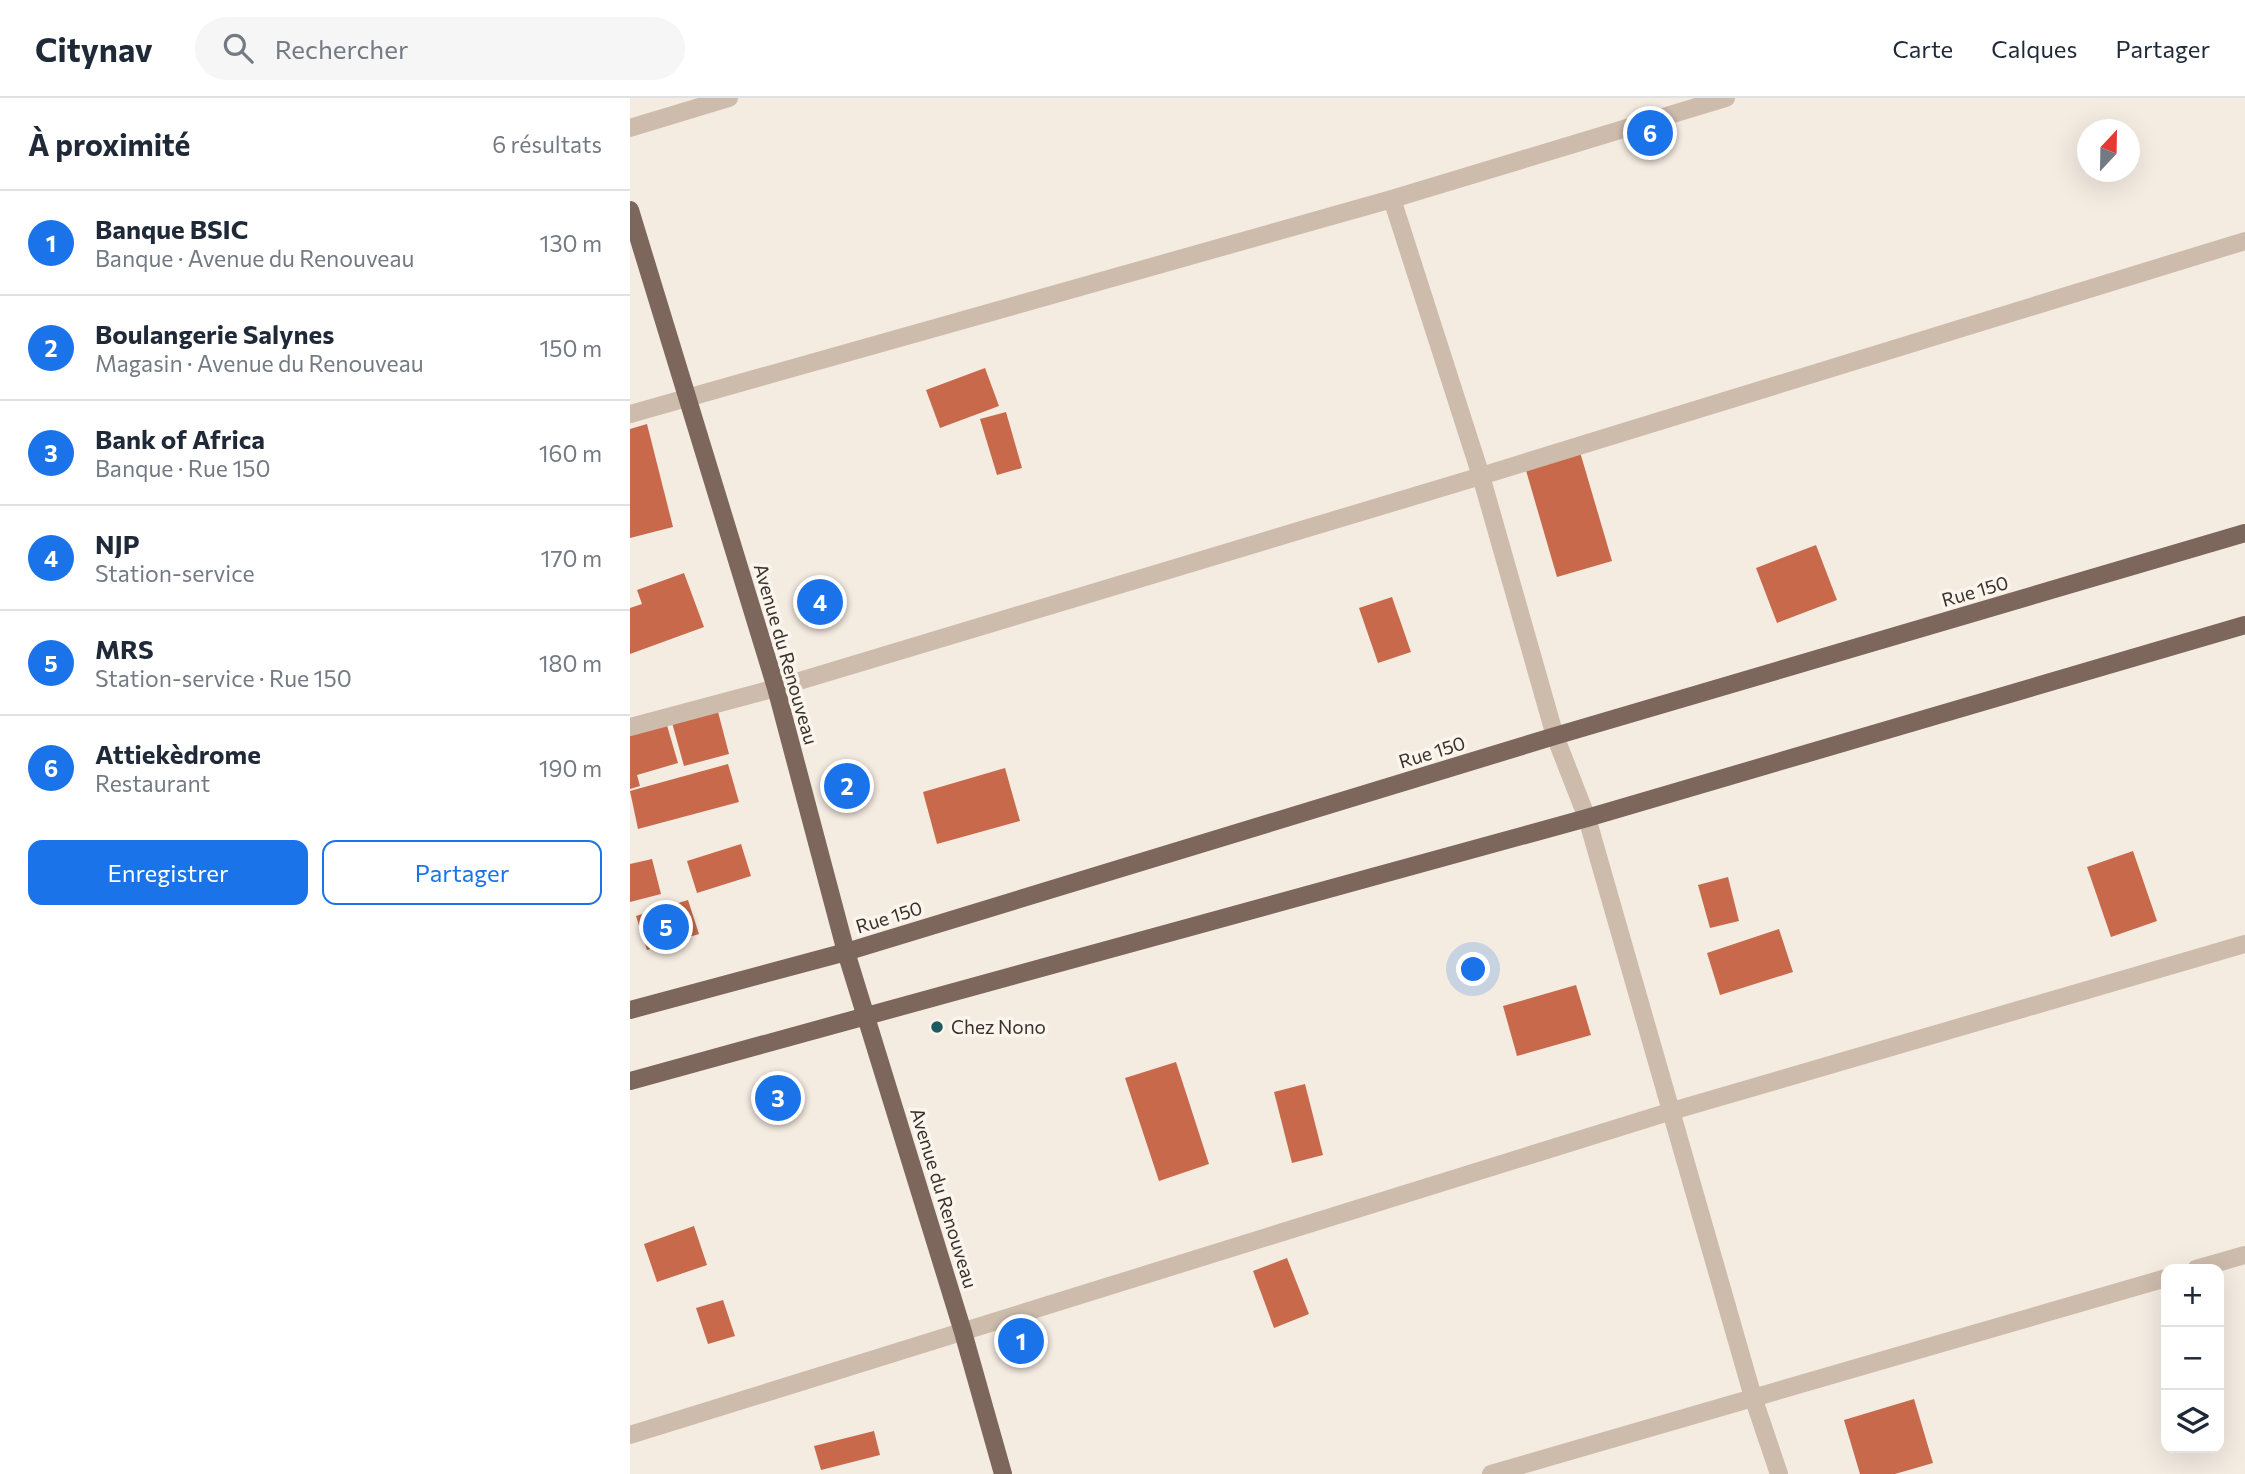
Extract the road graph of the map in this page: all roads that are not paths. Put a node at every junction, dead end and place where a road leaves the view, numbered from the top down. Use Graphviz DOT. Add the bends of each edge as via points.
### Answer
graph roads {
  1 [pos="729,98"];
  2 [pos="1726,98"];
  3 [pos="630,128"];
  4 [pos="1392,199"];
  5 [pos="630,210"];
  6 [pos="2245,241"];
  7 [pos="688,398"];
  8 [pos="630,414"];
  9 [pos="1481,476"];
  10 [pos="2245,533"];
  11 [pos="2245,625"];
  12 [pos="776,688"];
  13 [pos="630,727"];
  14 [pos="1555,736"];
  15 [pos="1587,818"];
  16 [pos="2245,944"];
  17 [pos="846,952"];
  18 [pos="630,1010"];
  19 [pos="864,1015"];
  20 [pos="630,1081"];
  21 [pos="1672,1111"];
  22 [pos="2245,1255"];
  23 [pos="2214,1264"];
  24 [pos="2161,1279"];
  25 [pos="963,1332"];
  26 [pos="1753,1396"];
  27 [pos="630,1435"];
  28 [pos="1003,1474"];
  29 [pos="1491,1474"];
  30 [pos="1779,1474"];
  1 -- 3 [label="street"];
  2 -- 4 [label="street"];
  4 -- 7 [label="street"];
  4 -- 9 [label="street"];
  5 -- 7 [label="main road, Avenue du Renouveau"];
  6 -- 9 [label="street"];
  7 -- 8 [label="street"];
  7 -- 12 [label="main road, Avenue du Renouveau"];
  9 -- 12 [label="street"];
  9 -- 14 [label="street"];
  10 -- 14 [label="main road, Rue 150"];
  11 -- 15 [label="main road"];
  12 -- 13 [label="street"];
  12 -- 17 [label="main road, Avenue du Renouveau"];
  14 -- 15 [label="street"];
  14 -- 17 [label="main road, Rue 150"];
  15 -- 19 [label="main road"];
  15 -- 21 [label="street"];
  16 -- 21 [label="street"];
  17 -- 18 [label="main road, Rue 150"];
  17 -- 19 [label="main road, Avenue du Renouveau"];
  19 -- 20 [label="main road"];
  19 -- 25 [label="main road, Avenue du Renouveau"];
  21 -- 25 [label="street"];
  21 -- 26 [label="street"];
  22 -- 23 [label="street"];
  24 -- 26 [label="street"];
  25 -- 27 [label="street"];
  25 -- 28 [label="main road, Avenue du Renouveau"];
  26 -- 29 [label="street"];
  26 -- 30 [label="street"];
}
